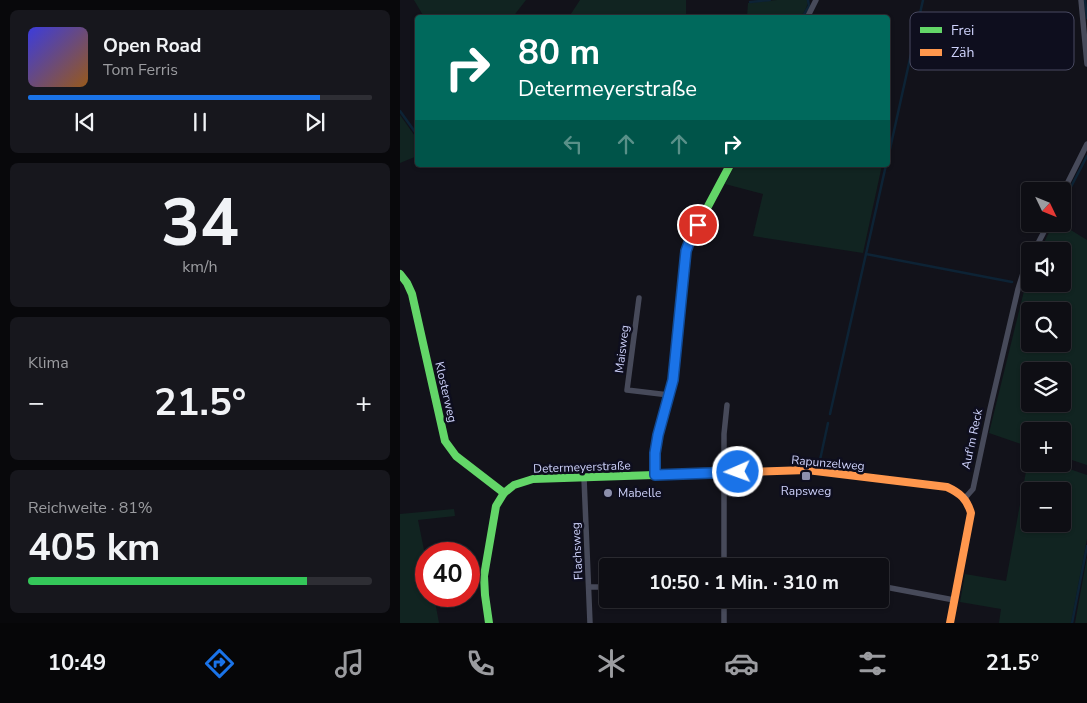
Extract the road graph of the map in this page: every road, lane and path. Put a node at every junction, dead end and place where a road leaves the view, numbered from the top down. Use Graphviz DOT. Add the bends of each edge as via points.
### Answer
graph roads {
  1 [pos="816,0"];
  2 [pos="1081,0"];
  3 [pos="808,15"];
  4 [pos="1087,64"];
  5 [pos="1087,144"];
  6 [pos="729,167"];
  7 [pos="1068,182"];
  8 [pos="400,274"];
  9 [pos="1021,281"];
  10 [pos="639,298"];
  11 [pos="669,395"];
  12 [pos="727,404"];
  13 [pos="724,473"];
  14 [pos="655,475"];
  15 [pos="584,478"];
  16 [pos="504,493"];
  17 [pos="965,498"];
  18 [pos="724,558"];
  19 [pos="589,587"];
  20 [pos="599,587"];
  21 [pos="889,588"];
  22 [pos="954,600"];
  23 [pos="724,608"];
  24 [pos="489,623"];
  25 [pos="590,623"];
  26 [pos="724,623"];
  27 [pos="950,623"];
  1 -- 3 [label="street"];
  2 -- 4 [label="street"];
  5 -- 7 [label="street"];
  6 -- 11 [label="street" via="686,251"];
  8 -- 16 [label="street, Klosterweg" via="412,294 445,441 456,456"];
  9 -- 17 [label="street, Auf'm Reck" via="973,489"];
  10 -- 11 [label="street, Maisweg" via="627,390"];
  11 -- 14 [label="street" via="658,435"];
  12 -- 13 [label="street"];
  13 -- 14 [label="street, Rapunzelweg"];
  13 -- 17 [label="street, Rapunzelweg" via="807,470 947,487"];
  13 -- 18 [label="street"];
  14 -- 15 [label="street, Determeyerstraße"];
  15 -- 16 [label="street, Determeyerstraße" via="532,479 514,485"];
  15 -- 19 [label="street, Flachsweg"];
  16 -- 24 [label="street" via="496,506 484,576"];
  17 -- 22 [label="street" via="971,513"];
  19 -- 20 [label="street"];
  19 -- 25 [label="street, Flachsweg"];
  21 -- 22 [label="street"];
  22 -- 27 [label="street"];
  23 -- 26 [label="street"];
}
